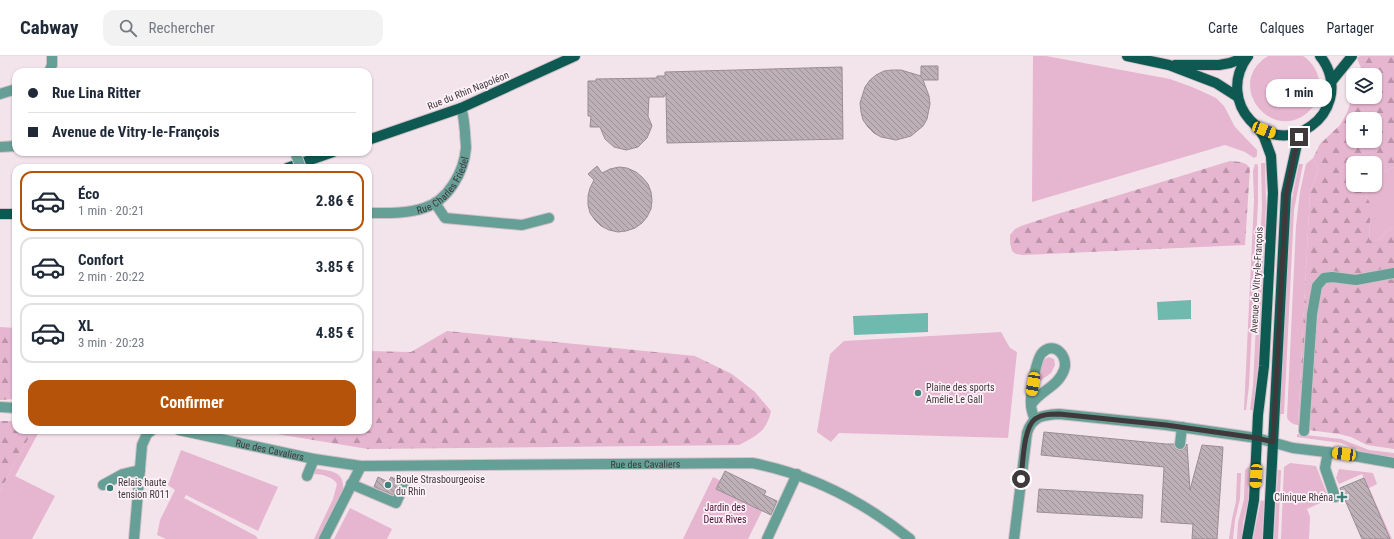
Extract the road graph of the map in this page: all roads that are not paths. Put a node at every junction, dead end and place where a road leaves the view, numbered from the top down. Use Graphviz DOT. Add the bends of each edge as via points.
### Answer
graph roads {
  1 [pos="52,56"];
  2 [pos="575,56"];
  3 [pos="1127,56"];
  4 [pos="1248,56"];
  5 [pos="1320,56"];
  6 [pos="1352,56"];
  7 [pos="1169,65"];
  8 [pos="51,68"];
  9 [pos="1332,82"];
  10 [pos="12,90"];
  11 [pos="0,94"];
  12 [pos="1238,97"];
  13 [pos="461,108"];
  14 [pos="1257,126"];
  15 [pos="1303,131"];
  16 [pos="372,139"];
  17 [pos="12,146"];
  18 [pos="0,147"];
  19 [pos="322,156"];
  20 [pos="298,164"];
  21 [pos="435,203"];
  22 [pos="372,213"];
  23 [pos="0,214"];
  24 [pos="12,214"];
  25 [pos="549,218"];
  26 [pos="1394,272"];
  27 [pos="1030,405"];
  28 [pos="0,407"];
  29 [pos="12,408"];
  30 [pos="1035,420"];
  31 [pos="1182,427"];
  32 [pos="1304,432"];
  33 [pos="147,434"];
  34 [pos="198,434"];
  35 [pos="1257,438"];
  36 [pos="1273,442"];
  37 [pos="1180,444"];
  38 [pos="1328,452"];
  39 [pos="314,459"];
  40 [pos="1394,463"];
  41 [pos="361,466"];
  42 [pos="140,470"];
  43 [pos="797,474"];
  44 [pos="307,476"];
  45 [pos="352,484"];
  46 [pos="103,485"];
  47 [pos="404,485"];
  48 [pos="1335,496"];
  49 [pos="134,539"];
  50 [pos="324,539"];
  51 [pos="767,539"];
  52 [pos="910,539"];
  53 [pos="1014,539"];
  54 [pos="1247,539"];
  55 [pos="1268,539"];
  1 -- 8 [label="street"];
  2 -- 13 [label="main road, Rue du Rhin Napoléon"];
  3 -- 7 [label="main road"];
  4 -- 7 [label="main road" via="1219,65"];
  4 -- 12 [label="main road" via="1238,75"];
  5 -- 9 [label="main road"];
  6 -- 9 [label="main road"];
  7 -- 12 [label="main road" via="1216,83"];
  9 -- 15 [label="main road" via="1331,97 1325,111 1316,123"];
  10 -- 11 [label="street"];
  12 -- 14 [label="main road" via="1242,110"];
  13 -- 16 [label="main road, Rue du Rhin Napoléon"];
  13 -- 21 [label="street, Rue Charles Friedel" via="464,115 466,148 461,168 452,186"];
  14 -- 15 [label="main road" via="1287,135"];
  14 -- 35 [label="main road, Avenue de Vitry-le-François" via="1271,156 1272,178 1264,366"];
  15 -- 36 [label="main road" via="1297,144 1286,194"];
  17 -- 18 [label="street"];
  19 -- 20 [label="main road"];
  21 -- 22 [label="street, Rue Charles Friedel" via="411,211"];
  21 -- 25 [label="street" via="445,218 522,225"];
  23 -- 24 [label="main road"];
  26 -- 32 [label="street" via="1356,280 1324,278 1317,286 1312,314"];
  27 -- 27 [label="street" via="1055,383 1065,370 1064,356 1058,349 1043,351 1037,360"];
  27 -- 30 [label="street"];
  28 -- 29 [label="street"];
  30 -- 31 [label="street" via="1046,414 1059,414"];
  30 -- 53 [label="street" via="1027,433"];
  31 -- 35 [label="street"];
  31 -- 37 [label="street"];
  33 -- 42 [label="street" via="142,445"];
  34 -- 39 [label="street, Rue des Cavaliers"];
  35 -- 36 [label="street"];
  35 -- 54 [label="main road, Avenue de Vitry-le-François" via="1254,500"];
  36 -- 38 [label="street" via="1293,448"];
  36 -- 55 [label="main road"];
  38 -- 40 [label="street"];
  38 -- 48 [label="street" via="1326,468"];
  39 -- 41 [label="street, Rue des Cavaliers"];
  39 -- 44 [label="street"];
  41 -- 43 [label="street, Rue des Cavaliers" via="745,463"];
  41 -- 45 [label="street"];
  42 -- 46 [label="street" via="123,474"];
  42 -- 49 [label="street"];
  43 -- 51 [label="street"];
  43 -- 52 [label="street, Rue des Cavaliers" via="840,493"];
  45 -- 47 [label="street" via="396,502"];
  45 -- 50 [label="street"];
}
